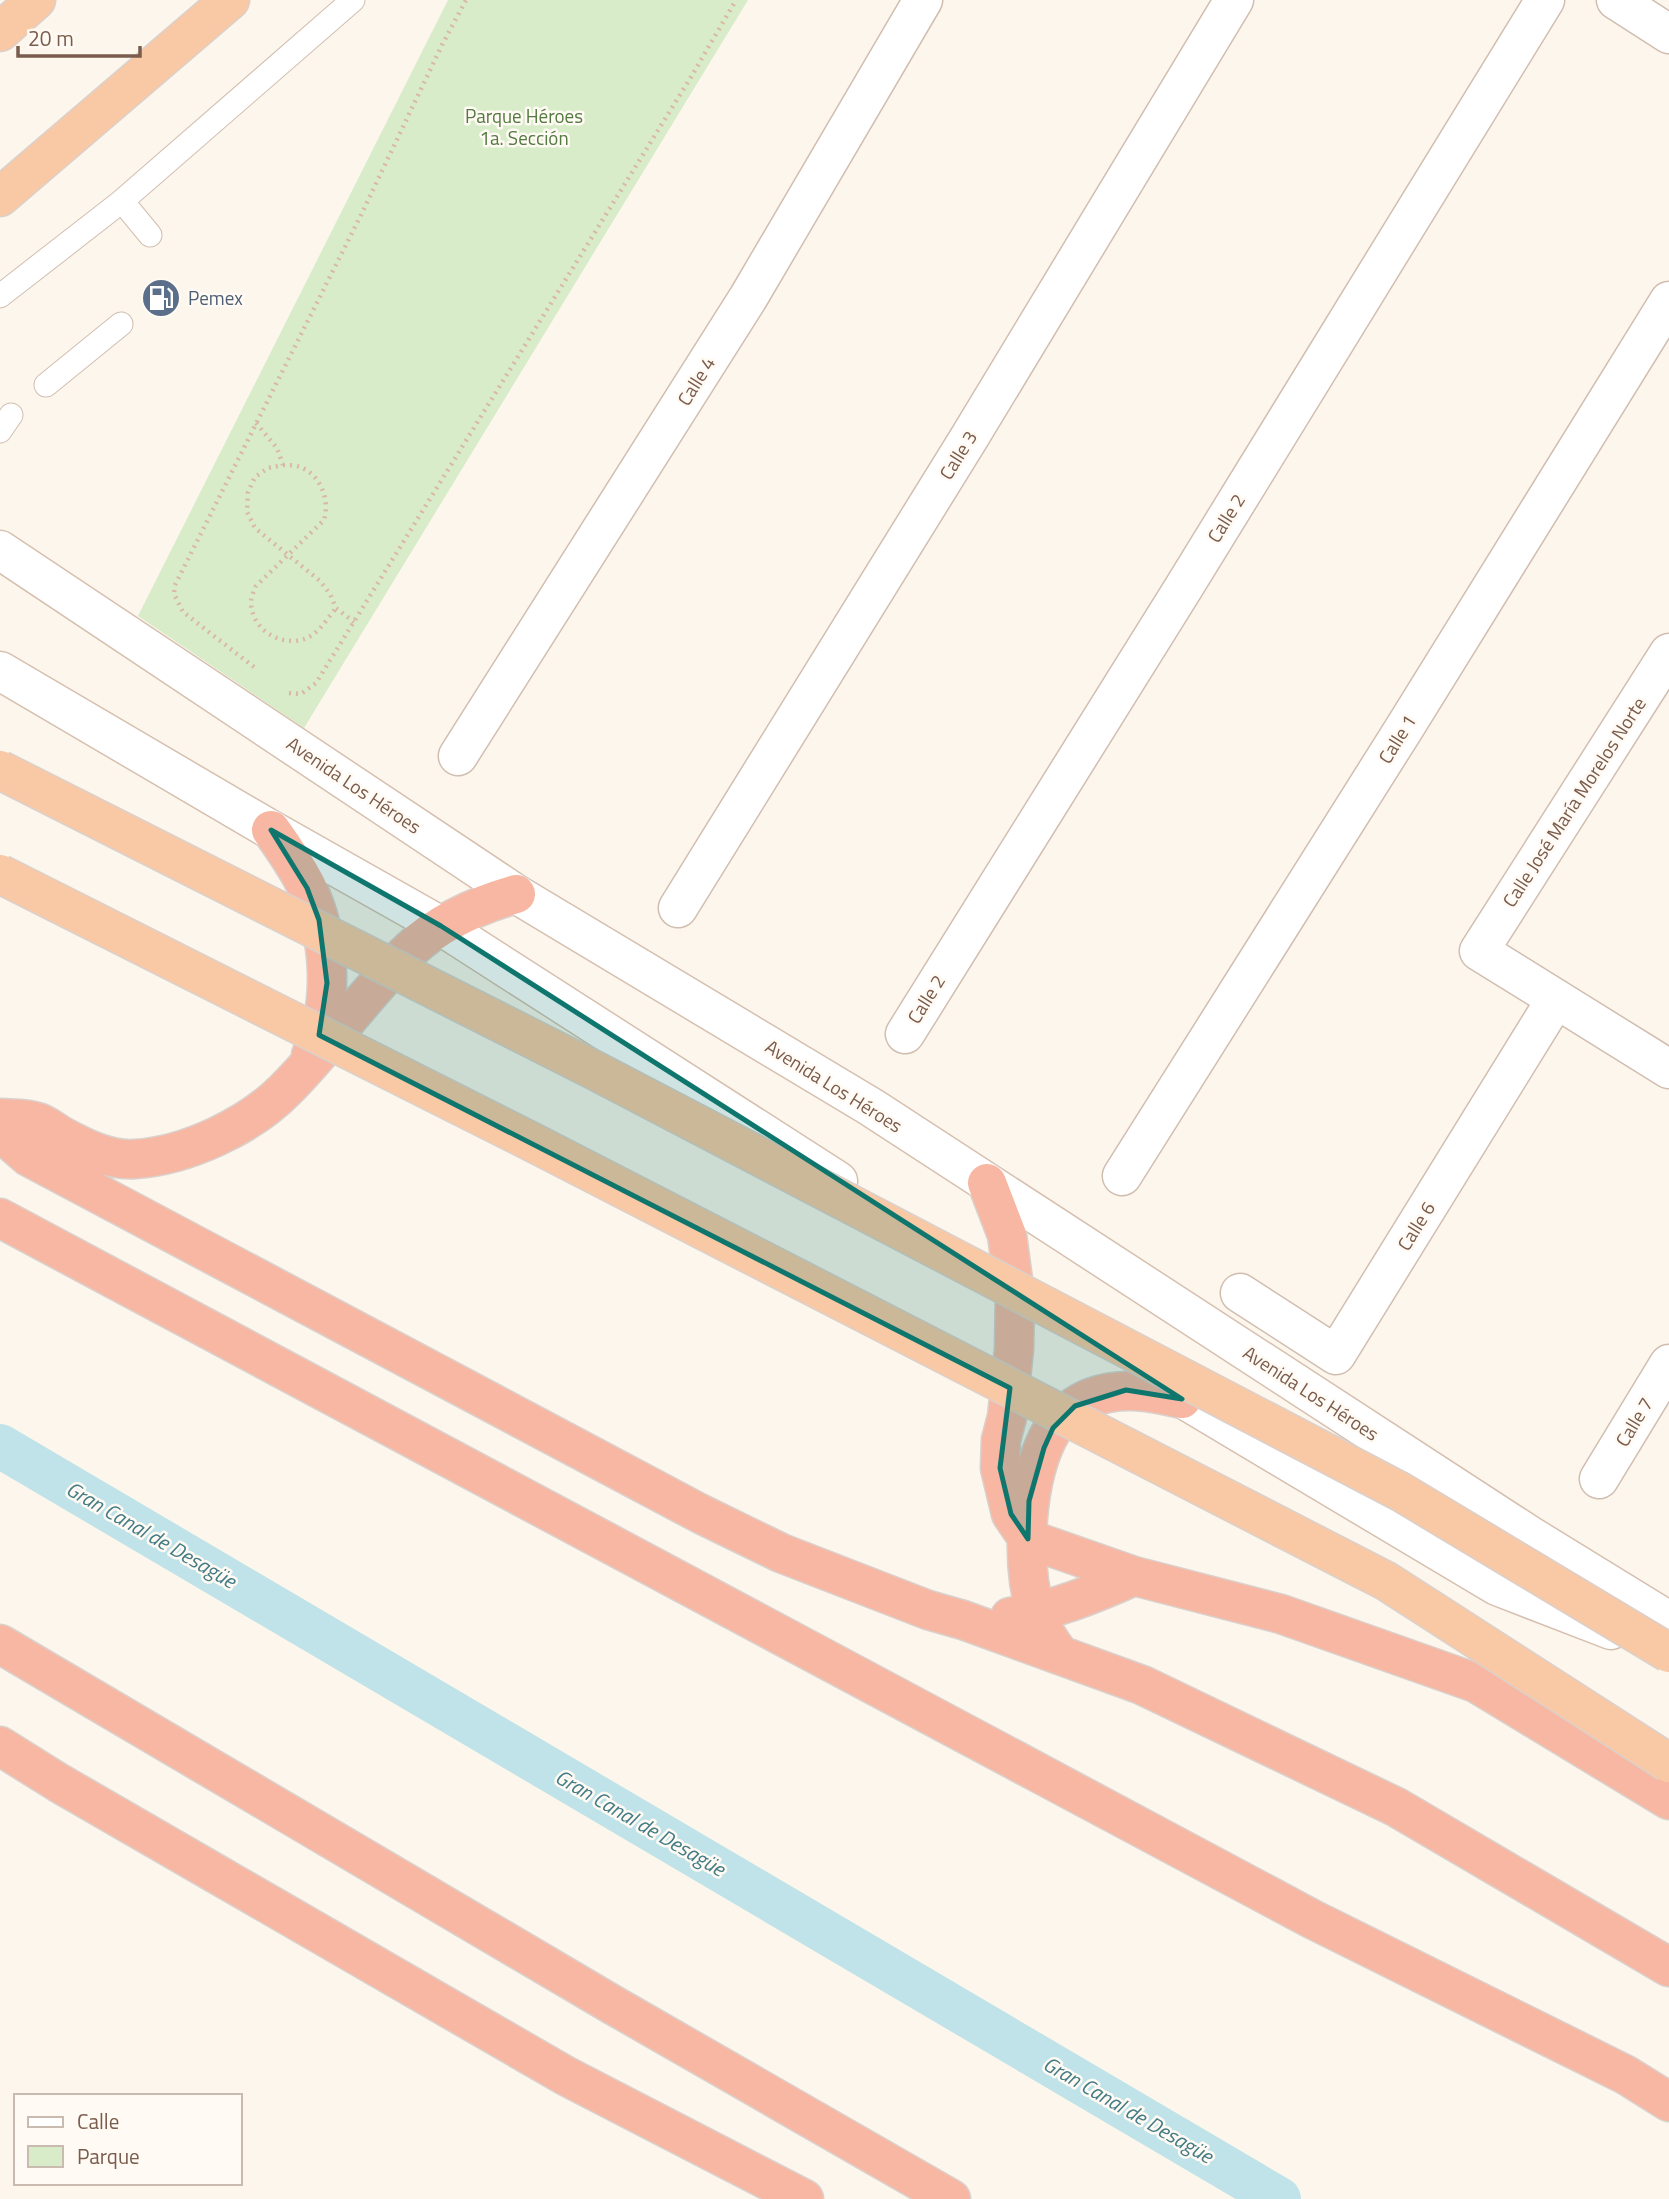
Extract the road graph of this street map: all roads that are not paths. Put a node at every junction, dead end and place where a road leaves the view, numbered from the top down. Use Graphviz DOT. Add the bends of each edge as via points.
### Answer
graph roads {
  1 [pos="36,0"];
  2 [pos="230,0"];
  3 [pos="353,0"];
  4 [pos="923,0"];
  5 [pos="1234,0"];
  6 [pos="1545,0"];
  7 [pos="1616,0"];
  8 [pos="0,32"];
  9 [pos="1669,34"];
  10 [pos="0,197"];
  11 [pos="122,201"];
  12 [pos="150,235"];
  13 [pos="0,296"];
  14 [pos="1669,301"];
  15 [pos="121,324"];
  16 [pos="46,385"];
  17 [pos="0,550"];
  18 [pos="1669,653"];
  19 [pos="0,671"];
  20 [pos="458,756"];
  21 [pos="0,770"];
  22 [pos="271,830"];
  23 [pos="0,874"];
  24 [pos="516,894"];
  25 [pos="678,908"];
  26 [pos="441,926"];
  27 [pos="1556,999"];
  28 [pos="905,1034"];
  29 [pos="306,1067"];
  30 [pos="1669,1069"];
  31 [pos="0,1118"];
  32 [pos="0,1132"];
  33 [pos="1122,1176"];
  34 [pos="987,1182"];
  35 [pos="0,1218"];
  36 [pos="1240,1293"];
  37 [pos="1015,1295"];
  38 [pos="1669,1364"];
  39 [pos="1182,1399"];
  40 [pos="1599,1479"];
  41 [pos="1028,1539"];
  42 [pos="1134,1576"];
  43 [pos="1036,1613"];
  44 [pos="963,1619"];
  45 [pos="1669,1621"];
  46 [pos="0,1644"];
  47 [pos="1669,1653"];
  48 [pos="1059,1654"];
  49 [pos="0,1746"];
  50 [pos="1669,1763"];
  51 [pos="0,1767"];
  52 [pos="59,1783"];
  53 [pos="1669,1800"];
  54 [pos="1669,1967"];
  55 [pos="1669,2102"];
  56 [pos="804,2199"];
  57 [pos="951,2199"];
  1 -- 8 [label="highway"];
  2 -- 10 [label="highway"];
  3 -- 11 [label="lane"];
  4 -- 20 [label="street, Calle 4" via="748,298"];
  5 -- 25 [label="street, Calle 3"];
  6 -- 28 [label="street, Calle 2"];
  7 -- 9 [label="street"];
  11 -- 12 [label="lane"];
  11 -- 13 [label="lane"];
  14 -- 33 [label="street, Calle 1"];
  15 -- 16 [label="lane"];
  17 -- 24 [label="street, Avenida Los Héroes"];
  18 -- 27 [label="street, Calle José María Morelos Norte" via="1479,951"];
  19 -- 22 [label="street"];
  21 -- 47 [label="highway, bridge" via="594,1070 1401,1492"];
  22 -- 26 [label="street"];
  22 -- 29 [label="highway" via="307,888 325,954 324,1011"];
  23 -- 50 [label="highway, bridge" via="1386,1581"];
  24 -- 26 [label="highway"];
  24 -- 34 [label="street, Avenida Los Héroes"];
  26 -- 29 [label="highway" via="411,949"];
  26 -- 37 [label="street"];
  27 -- 30 [label="street"];
  27 -- 36 [label="street, Calle 6" via="1336,1355"];
  29 -- 31 [label="highway" via="259,1111 201,1143 166,1155 132,1160 102,1154 36,1121"];
  32 -- 44 [label="highway" via="29,1157 701,1514 780,1553"];
  34 -- 37 [label="highway" via="1007,1235"];
  34 -- 45 [label="street, Avenida Los Héroes"];
  35 -- 55 [label="highway" via="1312,1919 1626,2075"];
  37 -- 39 [label="street"];
  37 -- 41 [label="highway" via="1014,1349 1000,1468 1011,1514"];
  38 -- 40 [label="street, Calle 7"];
  39 -- 41 [label="highway" via="1126,1390 1075,1406 1052,1428 1035,1472"];
  39 -- 47 [label="street" via="1497,1586"];
  41 -- 42 [label="highway"];
  41 -- 43 [label="highway"];
  42 -- 43 [label="highway"];
  42 -- 53 [label="highway" via="1281,1614 1476,1683"];
  43 -- 44 [label="highway"];
  43 -- 48 [label="highway"];
  44 -- 48 [label="highway"];
  46 -- 57 [label="highway"];
  48 -- 54 [label="highway" via="1142,1685 1396,1807"];
  49 -- 52 [label="highway"];
  51 -- 52 [label="highway"];
  52 -- 56 [label="highway" via="566,2076"];
}
